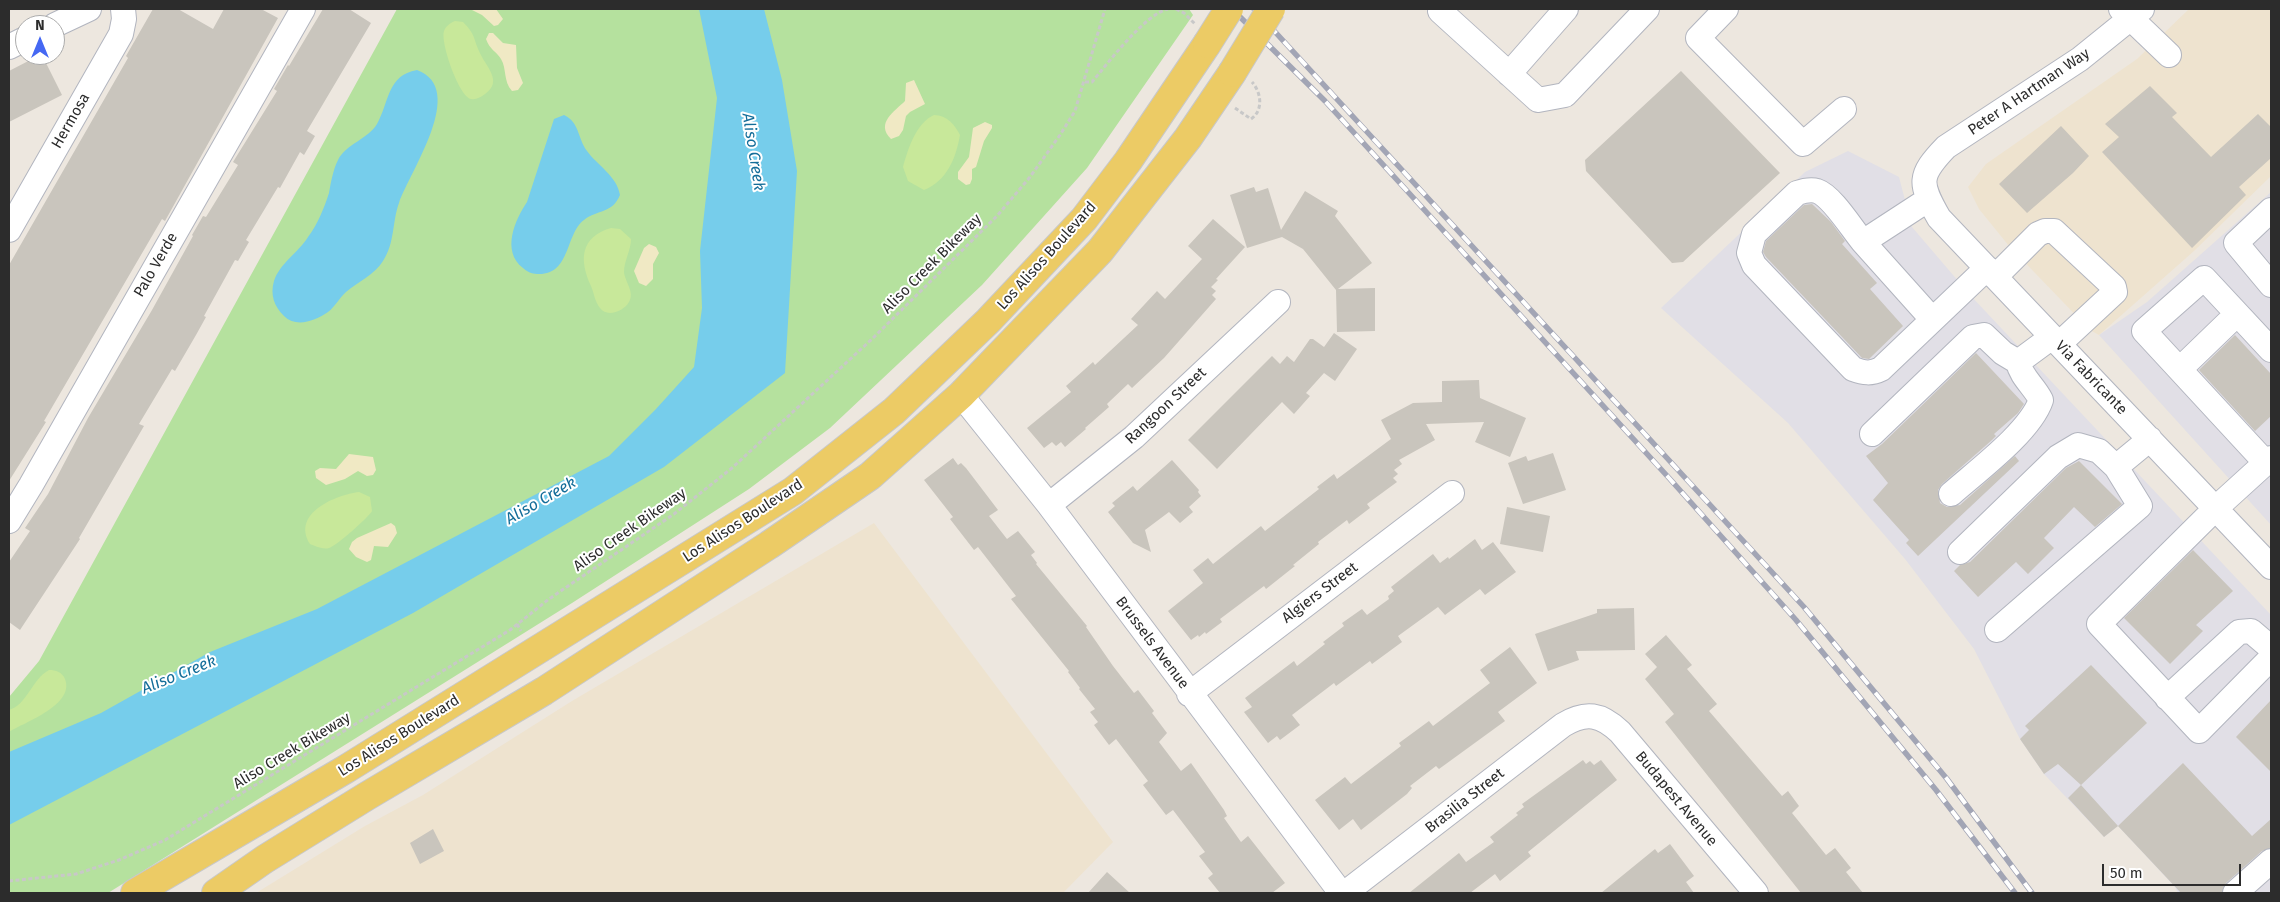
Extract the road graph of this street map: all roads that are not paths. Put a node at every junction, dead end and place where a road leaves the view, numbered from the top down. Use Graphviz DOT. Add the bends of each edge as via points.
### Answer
graph roads {
  1 [pos="123,9"];
  2 [pos="303,9"];
  3 [pos="1229,9"];
  4 [pos="1271,9"];
  5 [pos="1441,9"];
  6 [pos="1566,9"];
  7 [pos="1647,9"];
  8 [pos="1726,9"];
  9 [pos="83,10"];
  10 [pos="2131,12"];
  11 [pos="65,20"];
  12 [pos="2169,55"];
  13 [pos="1509,74"];
  14 [pos="1844,109"];
  15 [pos="1926,190"];
  16 [pos="2271,210"];
  17 [pos="9,230"];
  18 [pos="1863,242"];
  19 [pos="1991,273"];
  20 [pos="2271,285"];
  21 [pos="1278,302"];
  22 [pos="2237,314"];
  23 [pos="1932,319"];
  24 [pos="2056,341"];
  25 [pos="2271,350"];
  26 [pos="2018,362"];
  27 [pos="2180,369"];
  28 [pos="961,394"];
  29 [pos="1872,434"];
  30 [pos="2150,439"];
  31 [pos="2269,460"];
  32 [pos="2116,467"];
  33 [pos="1452,493"];
  34 [pos="1951,494"];
  35 [pos="1049,505"];
  36 [pos="2216,508"];
  37 [pos="9,521"];
  38 [pos="1960,552"];
  39 [pos="2271,567"];
  40 [pos="1997,630"];
  41 [pos="2271,648"];
  42 [pos="2271,658"];
  43 [pos="1189,694"];
  44 [pos="2167,698"];
  45 [pos="1588,716"];
  46 [pos="2271,861"];
  47 [pos="135,893"];
  48 [pos="216,893"];
  49 [pos="1343,893"];
  50 [pos="1756,893"];
  51 [pos="2235,893"];
  1 -- 17 [label="street, Hermosa" via="120,34"];
  2 -- 37 [label="street, Palo Verde"];
  3 -- 47 [label="main road, Los Alisos Boulevard, bridge" via="1128,161 1084,218 988,321 894,411 793,491 346,769"];
  4 -- 28 [label="main road, bridge" via="1188,138 1100,250"];
  5 -- 13 [label="street"];
  6 -- 13 [label="street"];
  7 -- 13 [label="street" via="1565,95 1538,100"];
  8 -- 14 [label="street" via="1698,38 1803,144"];
  9 -- 11 [label="street"];
  10 -- 12 [label="street"];
  10 -- 15 [label="street, Peter A Hartman Way" via="2080,59 1946,147 1929,165"];
  15 -- 18 [label="street"];
  15 -- 19 [label="street, Via Fabricante" via="1939,218"];
  16 -- 20 [label="street" via="2236,244"];
  18 -- 23 [label="street"];
  18 -- 23 [label="street" via="1826,196 1816,190 1805,190 1797,193 1754,234 1749,253 1754,265 1774,286 1854,369 1864,373 1881,369"];
  19 -- 23 [label="street"];
  19 -- 24 [label="street, Via Fabricante"];
  19 -- 24 [label="street" via="2038,234 2054,230 2114,286 2115,292 2104,304"];
  21 -- 35 [label="street, Rangoon Street" via="1134,437"];
  22 -- 25 [label="street"];
  22 -- 27 [label="street"];
  22 -- 27 [label="street" via="2202,278 2145,330 2144,333"];
  24 -- 26 [label="street"];
  24 -- 30 [label="street, Via Fabricante"];
  26 -- 29 [label="street" via="1984,335 1973,337"];
  26 -- 34 [label="street" via="2020,372 2041,400 2037,412 2024,428"];
  27 -- 31 [label="street"];
  28 -- 35 [label="street, Brussels Avenue"];
  28 -- 48 [label="main road" via="870,476 769,545 544,691 367,796"];
  30 -- 32 [label="street"];
  30 -- 36 [label="street, Via Fabricante"];
  31 -- 36 [label="street"];
  32 -- 38 [label="street" via="2099,450 2078,445 2058,457"];
  32 -- 40 [label="street" via="2140,506"];
  33 -- 43 [label="street, Algiers Street"];
  35 -- 43 [label="street, Brussels Avenue"];
  36 -- 39 [label="street, Via Fabricante"];
  36 -- 44 [label="street" via="2098,624"];
  41 -- 44 [label="street" via="2251,630 2239,632"];
  42 -- 44 [label="street" via="2199,731"];
  43 -- 49 [label="street, Brussels Avenue"];
  45 -- 49 [label="street, Brasilia Street" via="1576,717 1563,725"];
  45 -- 50 [label="street, Budapest Avenue" via="1607,721 1620,732"];
  46 -- 51 [label="street"];
}
